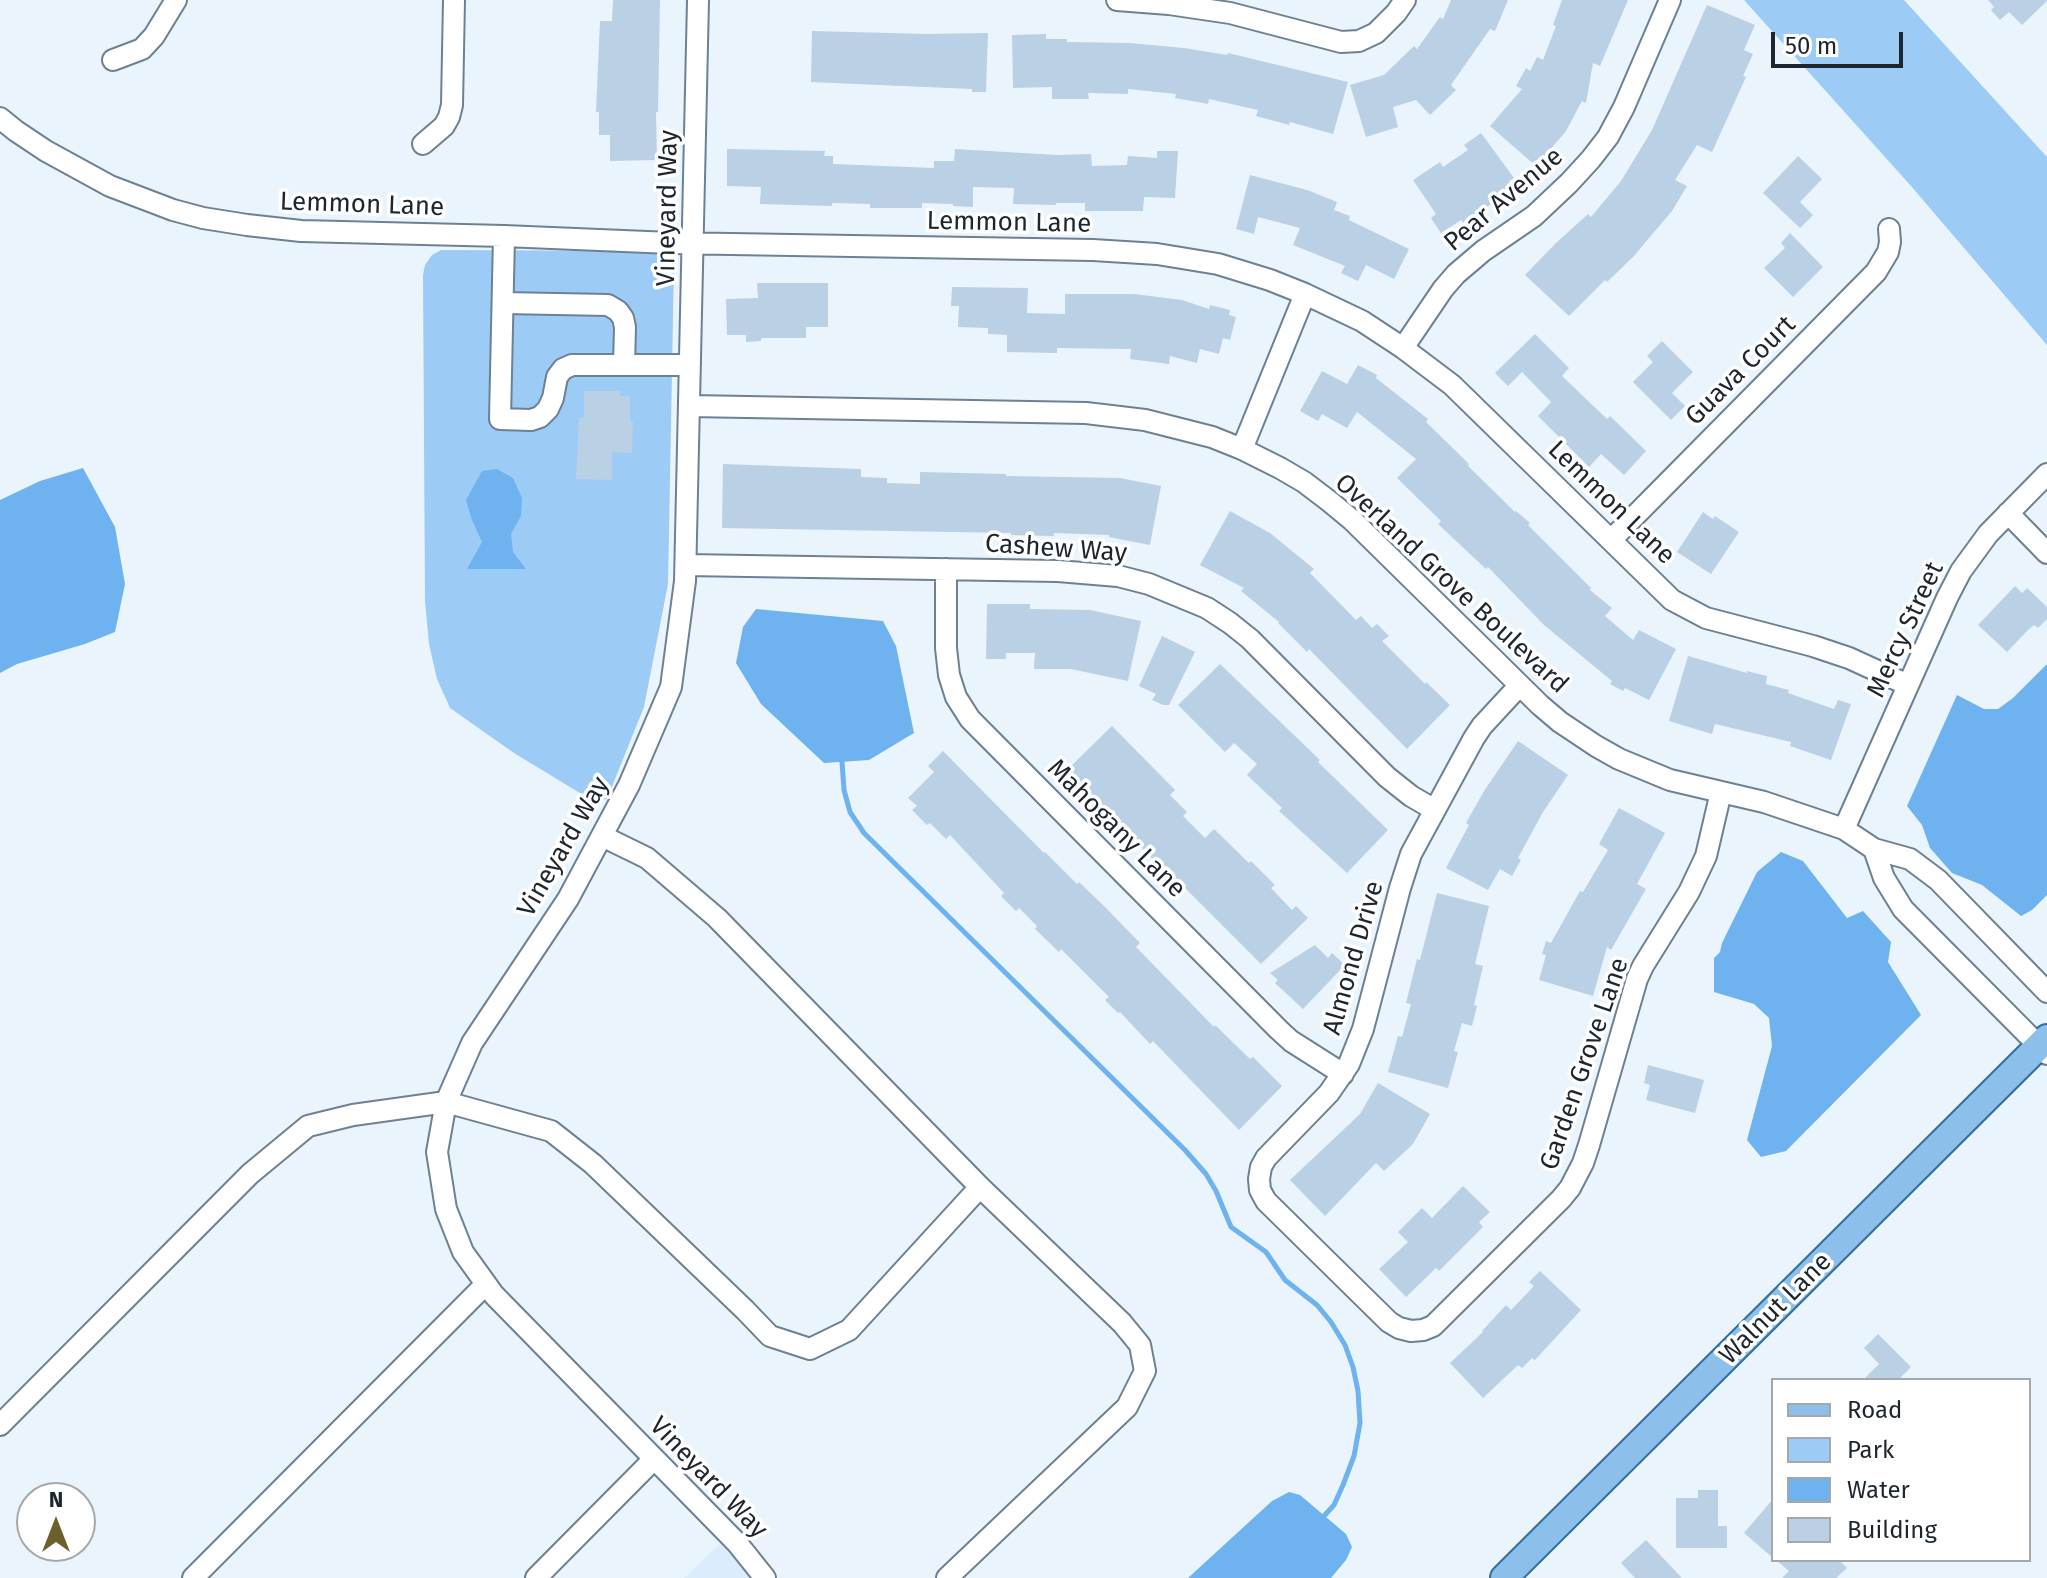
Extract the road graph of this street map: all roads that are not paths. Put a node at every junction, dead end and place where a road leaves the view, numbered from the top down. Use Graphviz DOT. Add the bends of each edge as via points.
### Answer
graph roads {
  1 [pos="176,0"];
  2 [pos="454,0"];
  3 [pos="698,0"];
  4 [pos="1117,0"];
  5 [pos="1405,0"];
  6 [pos="1670,0"];
  7 [pos="113,60"];
  8 [pos="0,118"];
  9 [pos="423,144"];
  10 [pos="1889,229"];
  11 [pos="504,236"];
  12 [pos="693,243"];
  13 [pos="1305,294"];
  14 [pos="504,303"];
  15 [pos="1403,348"];
  16 [pos="624,365"];
  17 [pos="690,365"];
  18 [pos="690,406"];
  19 [pos="1242,449"];
  20 [pos="2047,474"];
  21 [pos="2008,513"];
  22 [pos="1611,540"];
  23 [pos="2047,553"];
  24 [pos="686,565"];
  25 [pos="946,569"];
  26 [pos="1908,685"];
  27 [pos="1519,686"];
  28 [pos="1721,792"];
  29 [pos="1435,810"];
  30 [pos="1844,829"];
  31 [pos="602,836"];
  32 [pos="1874,849"];
  33 [pos="2047,992"];
  34 [pos="2044,1046"];
  35 [pos="1343,1074"];
  36 [pos="446,1102"];
  37 [pos="980,1187"];
  38 [pos="1329,1262"];
  39 [pos="486,1284"];
  40 [pos="0,1425"];
  41 [pos="654,1459"];
  42 [pos="757,1575"];
  43 [pos="193,1578"];
  44 [pos="536,1578"];
  45 [pos="947,1578"];
  46 [pos="1504,1578"];
  1 -- 7 [label="street" via="142,49"];
  2 -- 9 [label="street" via="452,105 444,126"];
  3 -- 12 [label="street, Vineyard Way"];
  4 -- 5 [label="street" via="1215,11 1350,42 1376,33"];
  6 -- 15 [label="street, Pear Avenue" via="1624,107 1600,147 1534,216 1456,274"];
  8 -- 11 [label="street, Lemmon Lane" via="110,186 203,218 301,231"];
  10 -- 22 [label="street, Guava Court" via="1888,252 1876,272"];
  11 -- 12 [label="street, Lemmon Lane"];
  11 -- 14 [label="street"];
  12 -- 13 [label="street, Lemmon Lane" via="1157,254 1218,264"];
  12 -- 17 [label="street, Vineyard Way"];
  13 -- 15 [label="street, Lemmon Lane"];
  13 -- 19 [label="street"];
  14 -- 16 [label="street" via="608,305 623,318"];
  14 -- 16 [label="street" via="500,419 540,417 553,398 557,377 572,365"];
  15 -- 22 [label="street, Lemmon Lane" via="1452,385"];
  16 -- 17 [label="street"];
  17 -- 18 [label="street, Vineyard Way"];
  18 -- 19 [label="street, Overland Grove Boulevard" via="1097,414 1179,428"];
  18 -- 24 [label="street, Vineyard Way"];
  19 -- 27 [label="street, Overland Grove Boulevard" via="1304,482 1352,520"];
  20 -- 21 [label="street, Mercy Street"];
  21 -- 23 [label="street"];
  21 -- 26 [label="street, Mercy Street" via="1961,571"];
  22 -- 26 [label="street, Lemmon Lane" via="1672,600 1706,618 1813,646"];
  24 -- 25 [label="street, Cashew Way"];
  24 -- 31 [label="street, Vineyard Way" via="671,687"];
  25 -- 29 [label="street, Cashew Way" via="1118,576 1207,608 1250,639 1393,782"];
  25 -- 35 [label="street, Mahogany Lane" via="949,675 970,719 1279,1030"];
  26 -- 30 [label="street, Mercy Street"];
  27 -- 28 [label="street, Overland Grove Boulevard" via="1607,753 1670,780"];
  27 -- 29 [label="street, Almond Drive" via="1482,726"];
  28 -- 30 [label="street, Overland Grove Boulevard"];
  28 -- 38 [label="street, Garden Grove Lane" via="1706,856 1637,979 1583,1163 1561,1199 1423,1330 1389,1322"];
  29 -- 35 [label="street, Almond Drive" via="1405,871 1363,1029"];
  30 -- 32 [label="street, Overland Grove Boulevard"];
  31 -- 36 [label="street, Vineyard Way" via="568,899 472,1043"];
  31 -- 37 [label="street" via="647,858 717,918"];
  32 -- 33 [label="street, Overland Grove Boulevard" via="1910,859 1938,880"];
  32 -- 34 [label="street" via="1903,909"];
  34 -- 46 [label="main road, Walnut Lane"];
  35 -- 38 [label="street, Almond Drive" via="1266,1158 1259,1179 1266,1201"];
  36 -- 37 [label="street" via="551,1131 593,1164 770,1336 810,1349 849,1330"];
  36 -- 39 [label="street, Vineyard Way" via="437,1152 446,1209 463,1252"];
  36 -- 40 [label="street" via="308,1126 250,1174"];
  37 -- 45 [label="street" via="1122,1323 1140,1345 1145,1371 1127,1407"];
  39 -- 41 [label="street, Vineyard Way"];
  39 -- 43 [label="street"];
  41 -- 42 [label="street, Vineyard Way" via="737,1543"];
  41 -- 44 [label="street"];
}
